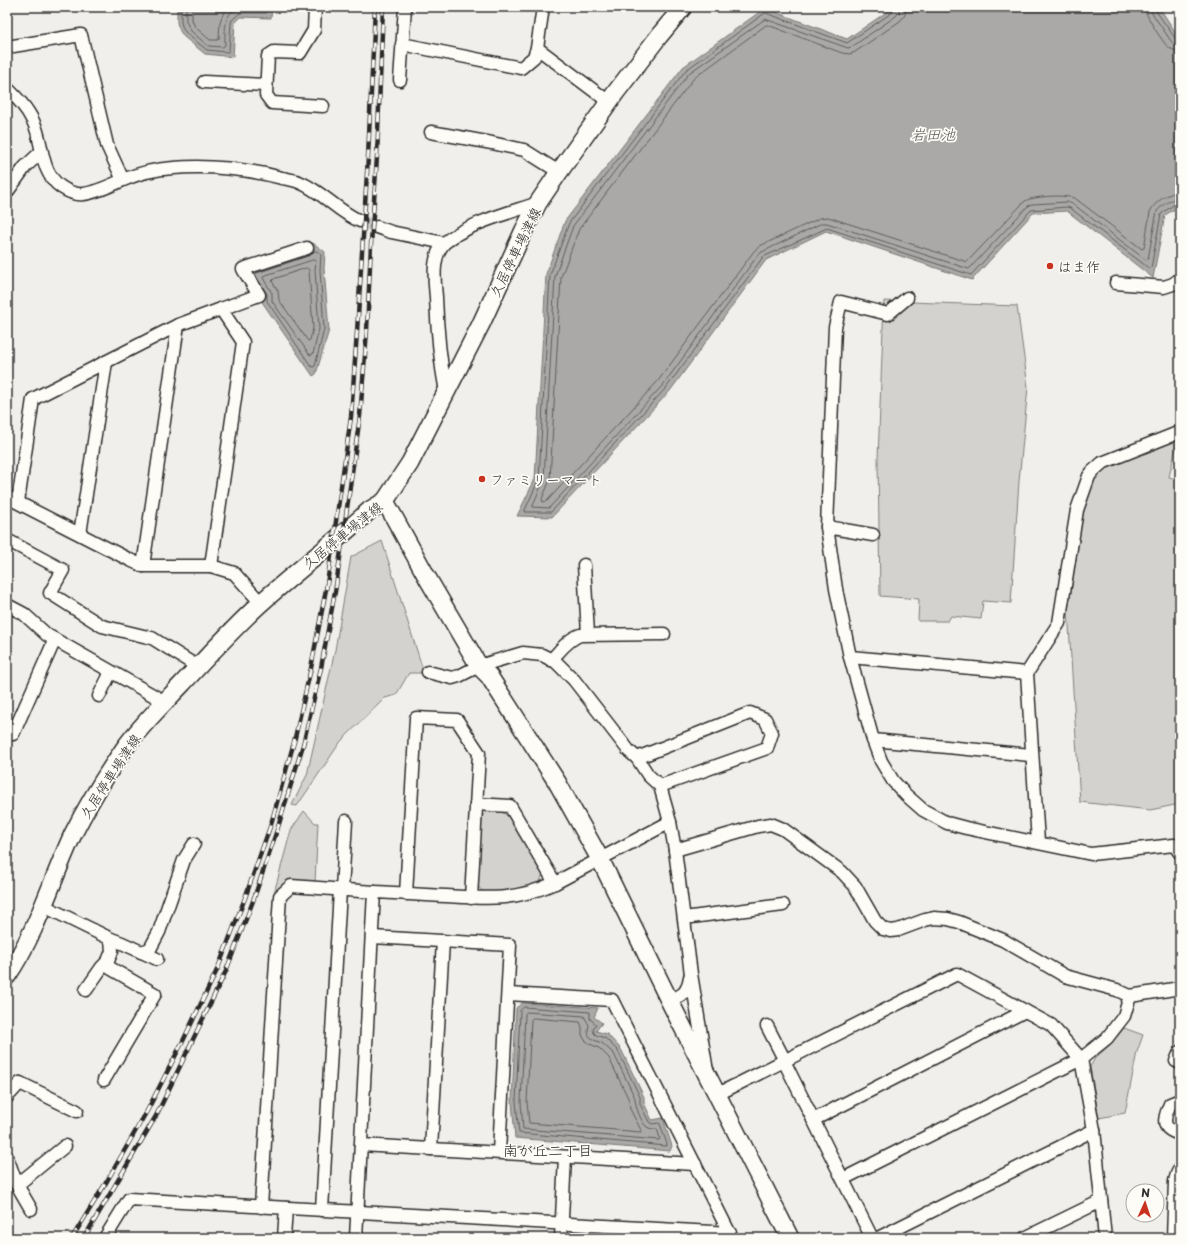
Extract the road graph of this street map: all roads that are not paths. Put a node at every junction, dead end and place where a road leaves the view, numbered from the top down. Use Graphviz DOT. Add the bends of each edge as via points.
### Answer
graph roads {
  1 [pos="315,7"];
  2 [pos="405,7"];
  3 [pos="543,7"];
  4 [pos="683,7"];
  5 [pos="402,44"];
  6 [pos="7,48"];
  7 [pos="537,48"];
  8 [pos="400,80"];
  9 [pos="204,82"];
  10 [pos="266,85"];
  11 [pos="7,88"];
  12 [pos="609,102"];
  13 [pos="323,106"];
  14 [pos="431,132"];
  15 [pos="41,152"];
  16 [pos="559,172"];
  17 [pos="123,180"];
  18 [pos="7,192"];
  19 [pos="538,203"];
  20 [pos="360,221"];
  21 [pos="377,227"];
  22 [pos="444,243"];
  23 [pos="307,248"];
  24 [pos="1180,279"];
  25 [pos="1116,283"];
  26 [pos="907,298"];
  27 [pos="221,309"];
  28 [pos="178,325"];
  29 [pos="106,362"];
  30 [pos="446,392"];
  31 [pos="1180,432"];
  32 [pos="12,499"];
  33 [pos="385,501"];
  34 [pos="826,527"];
  35 [pos="80,534"];
  36 [pos="873,535"];
  37 [pos="7,540"];
  38 [pos="584,565"];
  39 [pos="143,566"];
  40 [pos="211,566"];
  41 [pos="261,603"];
  42 [pos="7,605"];
  43 [pos="588,634"];
  44 [pos="664,634"];
  45 [pos="54,639"];
  46 [pos="850,658"];
  47 [pos="551,660"];
  48 [pos="479,666"];
  49 [pos="198,667"];
  50 [pos="111,672"];
  51 [pos="428,672"];
  52 [pos="1027,673"];
  53 [pos="99,696"];
  54 [pos="165,702"];
  55 [pos="13,734"];
  56 [pos="873,740"];
  57 [pos="1031,756"];
  58 [pos="637,758"];
  59 [pos="660,786"];
  60 [pos="476,804"];
  61 [pos="346,821"];
  62 [pos="670,822"];
  63 [pos="1038,842"];
  64 [pos="194,844"];
  65 [pos="675,850"];
  66 [pos="1180,853"];
  67 [pos="600,859"];
  68 [pos="555,883"];
  69 [pos="341,890"];
  70 [pos="374,892"];
  71 [pos="406,894"];
  72 [pos="471,898"];
  73 [pos="783,905"];
  74 [pos="44,906"];
  75 [pos="684,918"];
  76 [pos="372,937"];
  77 [pos="111,939"];
  78 [pos="443,941"];
  79 [pos="141,952"];
  80 [pos="157,959"];
  81 [pos="106,963"];
  82 [pos="690,974"];
  83 [pos="7,976"];
  84 [pos="1180,988"];
  85 [pos="86,990"];
  86 [pos="508,994"];
  87 [pos="1130,996"];
  88 [pos="669,1000"];
  89 [pos="1025,1011"];
  90 [pos="767,1026"];
  91 [pos="1180,1052"];
  92 [pos="1081,1059"];
  93 [pos="784,1061"];
  94 [pos="1180,1063"];
  95 [pos="708,1074"];
  96 [pos="104,1080"];
  97 [pos="718,1094"];
  98 [pos="7,1097"];
  99 [pos="1180,1100"];
  100 [pos="77,1111"];
  101 [pos="813,1120"];
  102 [pos="1094,1130"];
  103 [pos="1180,1134"];
  104 [pos="361,1145"];
  105 [pos="65,1146"];
  106 [pos="431,1149"];
  107 [pos="498,1152"];
  108 [pos="7,1157"];
  109 [pos="565,1157"];
  110 [pos="695,1164"];
  111 [pos="1180,1168"];
  112 [pos="843,1179"];
  113 [pos="17,1185"];
  114 [pos="1101,1201"];
  115 [pos="262,1207"];
  116 [pos="286,1208"];
  117 [pos="32,1209"];
  118 [pos="322,1210"];
  119 [pos="357,1212"];
  120 [pos="562,1224"];
  121 [pos="731,1236"];
  122 [pos="105,1238"];
  123 [pos="284,1238"];
  124 [pos="356,1238"];
  125 [pos="561,1238"];
  126 [pos="790,1238"];
  127 [pos="872,1238"];
  128 [pos="878,1238"];
  129 [pos="1025,1238"];
  130 [pos="1105,1238"];
  131 [pos="1173,1238"];
  1 -- 10 [label="street" via="314,30 300,52 274,52 268,56"];
  2 -- 5 [label="street"];
  3 -- 7 [label="street"];
  4 -- 12 [label="main road, 久居停車場津線"];
  5 -- 7 [label="street" via="521,68 534,57"];
  5 -- 8 [label="street"];
  6 -- 17 [label="street" via="81,35 107,145"];
  7 -- 12 [label="street"];
  9 -- 10 [label="street"];
  10 -- 13 [label="street" via="266,95 272,103"];
  11 -- 15 [label="street" via="22,103 33,121 39,136"];
  12 -- 16 [label="main road, 久居停車場津線"];
  14 -- 16 [label="street" via="524,150"];
  15 -- 17 [label="street" via="54,180 62,188 75,194 84,194"];
  15 -- 18 [label="street" via="25,167"];
  16 -- 19 [label="main road, 久居停車場津線"];
  17 -- 20 [label="street" via="157,169 208,168 252,171 299,182"];
  19 -- 22 [label="street" via="476,224"];
  19 -- 30 [label="main road, 久居停車場津線"];
  21 -- 22 [label="street"];
  22 -- 30 [label="street" via="436,259 435,276 436,314"];
  23 -- 27 [label="street" via="243,269 259,294"];
  24 -- 25 [label="street" via="1164,287"];
  26 -- 34 [label="street" via="888,314 841,302 835,327"];
  27 -- 28 [label="street"];
  27 -- 40 [label="street" via="243,342"];
  28 -- 29 [label="street"];
  28 -- 39 [label="street"];
  29 -- 32 [label="street" via="33,399"];
  29 -- 35 [label="street"];
  30 -- 33 [label="main road, 久居停車場津線" via="410,463"];
  31 -- 52 [label="street" via="1102,463 1089,476 1077,510 1058,623"];
  32 -- 35 [label="street"];
  33 -- 41 [label="main road, 久居停車場津線" via="370,510"];
  33 -- 48 [label="main road"];
  34 -- 36 [label="street"];
  34 -- 46 [label="street"];
  35 -- 39 [label="street"];
  37 -- 49 [label="street" via="63,570 50,593 56,597 102,626 148,636"];
  38 -- 43 [label="street"];
  39 -- 40 [label="street"];
  40 -- 41 [label="street" via="234,573"];
  41 -- 49 [label="main road, 久居停車場津線"];
  42 -- 45 [label="street" via="24,614"];
  43 -- 44 [label="street"];
  43 -- 47 [label="street" via="574,637"];
  45 -- 50 [label="street"];
  45 -- 55 [label="street"];
  46 -- 52 [label="street"];
  46 -- 56 [label="street"];
  47 -- 48 [label="street" via="542,655 523,653"];
  47 -- 58 [label="street" via="574,680"];
  48 -- 51 [label="street" via="452,678"];
  48 -- 67 [label="main road" via="489,676 557,782"];
  49 -- 54 [label="main road, 久居停車場津線"];
  50 -- 53 [label="street"];
  50 -- 54 [label="street"];
  52 -- 57 [label="street"];
  54 -- 74 [label="main road, 久居停車場津線" via="124,750 95,795 73,834"];
  56 -- 57 [label="street"];
  56 -- 63 [label="street" via="881,761 893,781 923,810 953,825"];
  57 -- 63 [label="street"];
  58 -- 59 [label="street" via="648,776"];
  58 -- 59 [label="street" via="750,713 765,719 772,733 767,748"];
  59 -- 62 [label="street"];
  60 -- 68 [label="street" via="510,806"];
  60 -- 71 [label="street" via="479,753 457,720 416,718"];
  60 -- 72 [label="street"];
  61 -- 69 [label="street"];
  62 -- 65 [label="street"];
  62 -- 67 [label="street"];
  63 -- 66 [label="street" via="1091,854 1174,845"];
  64 -- 79 [label="street" via="184,860 159,932 150,949"];
  65 -- 75 [label="street"];
  65 -- 87 [label="street" via="771,824 790,834 842,872 855,886 875,921 883,929 898,930 934,918 948,919 1003,940 1065,976"];
  67 -- 68 [label="street"];
  67 -- 88 [label="main road"];
  68 -- 72 [label="street" via="537,891 512,897"];
  69 -- 70 [label="street"];
  69 -- 115 [label="street" via="290,886 280,896"];
  69 -- 118 [label="street"];
  70 -- 71 [label="street"];
  70 -- 76 [label="street"];
  71 -- 72 [label="street"];
  73 -- 75 [label="street"];
  74 -- 77 [label="street"];
  74 -- 83 [label="main road, 久居停車場津線" via="28,942"];
  75 -- 82 [label="street"];
  76 -- 78 [label="street"];
  76 -- 104 [label="street"];
  77 -- 79 [label="street"];
  77 -- 81 [label="street" via="112,951"];
  78 -- 86 [label="street" via="510,945"];
  78 -- 106 [label="street"];
  79 -- 80 [label="street"];
  81 -- 85 [label="street"];
  81 -- 96 [label="street" via="110,968 156,994"];
  82 -- 88 [label="street" via="686,992"];
  82 -- 95 [label="street"];
  84 -- 87 [label="street"];
  86 -- 107 [label="street"];
  86 -- 110 [label="street" via="612,1000"];
  87 -- 92 [label="street" via="1124,1016 1107,1038"];
  88 -- 95 [label="main road"];
  89 -- 92 [label="street" via="1052,1025"];
  89 -- 93 [label="street" via="957,974"];
  89 -- 101 [label="street"];
  90 -- 93 [label="street"];
  91 -- 94 [label="street" via="1176,1061"];
  92 -- 102 [label="street"];
  92 -- 112 [label="street"];
  93 -- 97 [label="street"];
  93 -- 101 [label="street"];
  95 -- 97 [label="main road"];
  97 -- 126 [label="main road"];
  98 -- 100 [label="street" via="20,1083"];
  99 -- 103 [label="street" via="1170,1104 1164,1122 1166,1127"];
  101 -- 112 [label="street"];
  102 -- 114 [label="street"];
  102 -- 128 [label="street"];
  104 -- 106 [label="street"];
  104 -- 119 [label="street"];
  105 -- 113 [label="street"];
  106 -- 107 [label="street"];
  107 -- 109 [label="street"];
  108 -- 113 [label="street"];
  109 -- 110 [label="street"];
  109 -- 120 [label="street"];
  110 -- 121 [label="street"];
  111 -- 131 [label="street" via="1175,1181"];
  112 -- 127 [label="street"];
  113 -- 117 [label="street"];
  114 -- 129 [label="street"];
  114 -- 130 [label="street"];
  115 -- 116 [label="street"];
  115 -- 122 [label="street" via="129,1199"];
  116 -- 118 [label="street"];
  116 -- 123 [label="street"];
  118 -- 119 [label="street"];
  119 -- 120 [label="street"];
  119 -- 124 [label="street"];
  120 -- 121 [label="street"];
  120 -- 125 [label="street"];
}
